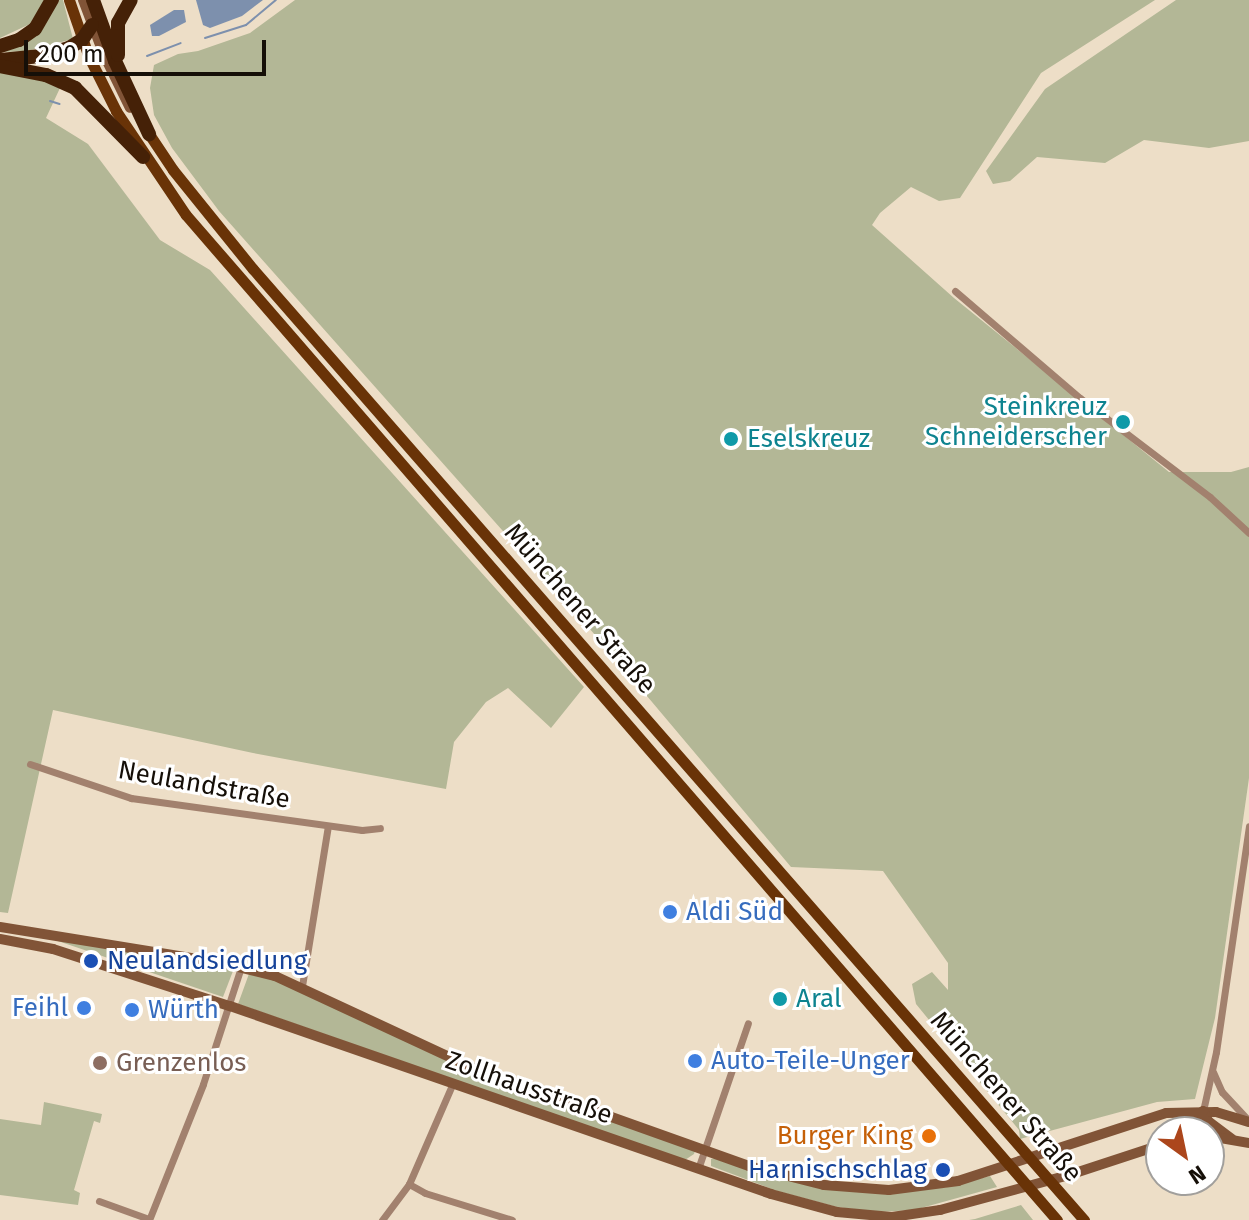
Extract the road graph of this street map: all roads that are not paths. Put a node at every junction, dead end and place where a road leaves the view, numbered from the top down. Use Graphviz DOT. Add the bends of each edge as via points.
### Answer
graph roads {
  1 [pos="52,0"];
  2 [pos="69,0"];
  3 [pos="83,0"];
  4 [pos="93,0"];
  5 [pos="131,0"];
  6 [pos="92,25"];
  7 [pos="82,40"];
  8 [pos="0,46"];
  9 [pos="114,62"];
  10 [pos="0,63"];
  11 [pos="101,100"];
  12 [pos="149,134"];
  13 [pos="143,157"];
  14 [pos="955,291"];
  15 [pos="1249,533"];
  16 [pos="30,764"];
  17 [pos="328,826"];
  18 [pos="1249,826"];
  19 [pos="380,828"];
  20 [pos="0,927"];
  21 [pos="47,935"];
  22 [pos="0,939"];
  23 [pos="44,947"];
  24 [pos="241,967"];
  25 [pos="302,986"];
  26 [pos="230,1006"];
  27 [pos="748,1023"];
  28 [pos="1212,1070"];
  29 [pos="452,1085"];
  30 [pos="1203,1111"];
  31 [pos="1198,1116"];
  32 [pos="1249,1122"];
  33 [pos="1225,1138"];
  34 [pos="1232,1139"];
  35 [pos="1249,1143"];
  36 [pos="703,1150"];
  37 [pos="1145,1150"];
  38 [pos="1029,1157"];
  39 [pos="1009,1164"];
  40 [pos="698,1169"];
  41 [pos="1050,1181"];
  42 [pos="409,1184"];
  43 [pos="1028,1187"];
  44 [pos="99,1201"];
  45 [pos="917,1217"];
  46 [pos="149,1220"];
  47 [pos="382,1220"];
  48 [pos="512,1220"];
  49 [pos="1057,1220"];
  50 [pos="1084,1220"];
  1 -- 8 [label="highway" via="35,29"];
  2 -- 7 [label="main road"];
  3 -- 6 [label="main road"];
  4 -- 9 [label="highway"];
  5 -- 9 [label="highway" via="116,31"];
  6 -- 7 [label="highway"];
  6 -- 9 [label="main road"];
  7 -- 10 [label="highway" via="49,54"];
  7 -- 11 [label="main road"];
  9 -- 12 [label="highway"];
  10 -- 11 [label="highway"];
  11 -- 13 [label="highway"];
  12 -- 38 [label="main road, Münchener Straße" via="273,292"];
  13 -- 39 [label="main road, Münchener Straße" via="214,249"];
  14 -- 15 [label="street"];
  16 -- 17 [label="street, Neulandstraße" via="131,798"];
  17 -- 19 [label="street, Neulandstraße"];
  17 -- 25 [label="street"];
  18 -- 28 [label="street"];
  20 -- 21 [label="main road, Zollhausstraße"];
  21 -- 23 [label="main road"];
  21 -- 24 [label="main road, Zollhausstraße"];
  22 -- 23 [label="main road, Zollhausstraße"];
  23 -- 26 [label="main road, Zollhausstraße"];
  24 -- 25 [label="main road, Zollhausstraße"];
  24 -- 26 [label="street"];
  25 -- 36 [label="main road, Zollhausstraße" via="456,1061"];
  26 -- 29 [label="main road, Zollhausstraße"];
  26 -- 46 [label="street"];
  27 -- 36 [label="street"];
  28 -- 30 [label="street"];
  28 -- 32 [label="street" via="1222,1092"];
  29 -- 40 [label="main road, Zollhausstraße"];
  29 -- 42 [label="street"];
  30 -- 31 [label="main road"];
  30 -- 32 [label="main road"];
  30 -- 34 [label="main road"];
  30 -- 38 [label="main road, Zollhausstraße" via="1144,1118"];
  33 -- 34 [label="main road"];
  34 -- 35 [label="main road"];
  36 -- 39 [label="main road, Zollhausstraße" via="794,1179 870,1190 945,1183"];
  36 -- 40 [label="street"];
  37 -- 41 [label="main road, Zollhausstraße"];
  38 -- 39 [label="main road, Zollhausstraße"];
  38 -- 41 [label="main road, Münchener Straße"];
  39 -- 43 [label="main road, Münchener Straße"];
  40 -- 45 [label="main road, Zollhausstraße" via="827,1210"];
  41 -- 43 [label="main road, Zollhausstraße"];
  41 -- 50 [label="main road, Münchener Straße"];
  42 -- 47 [label="street"];
  42 -- 48 [label="street"];
  43 -- 45 [label="main road, Zollhausstraße"];
  43 -- 49 [label="main road, Münchener Straße"];
  44 -- 46 [label="street"];
}
